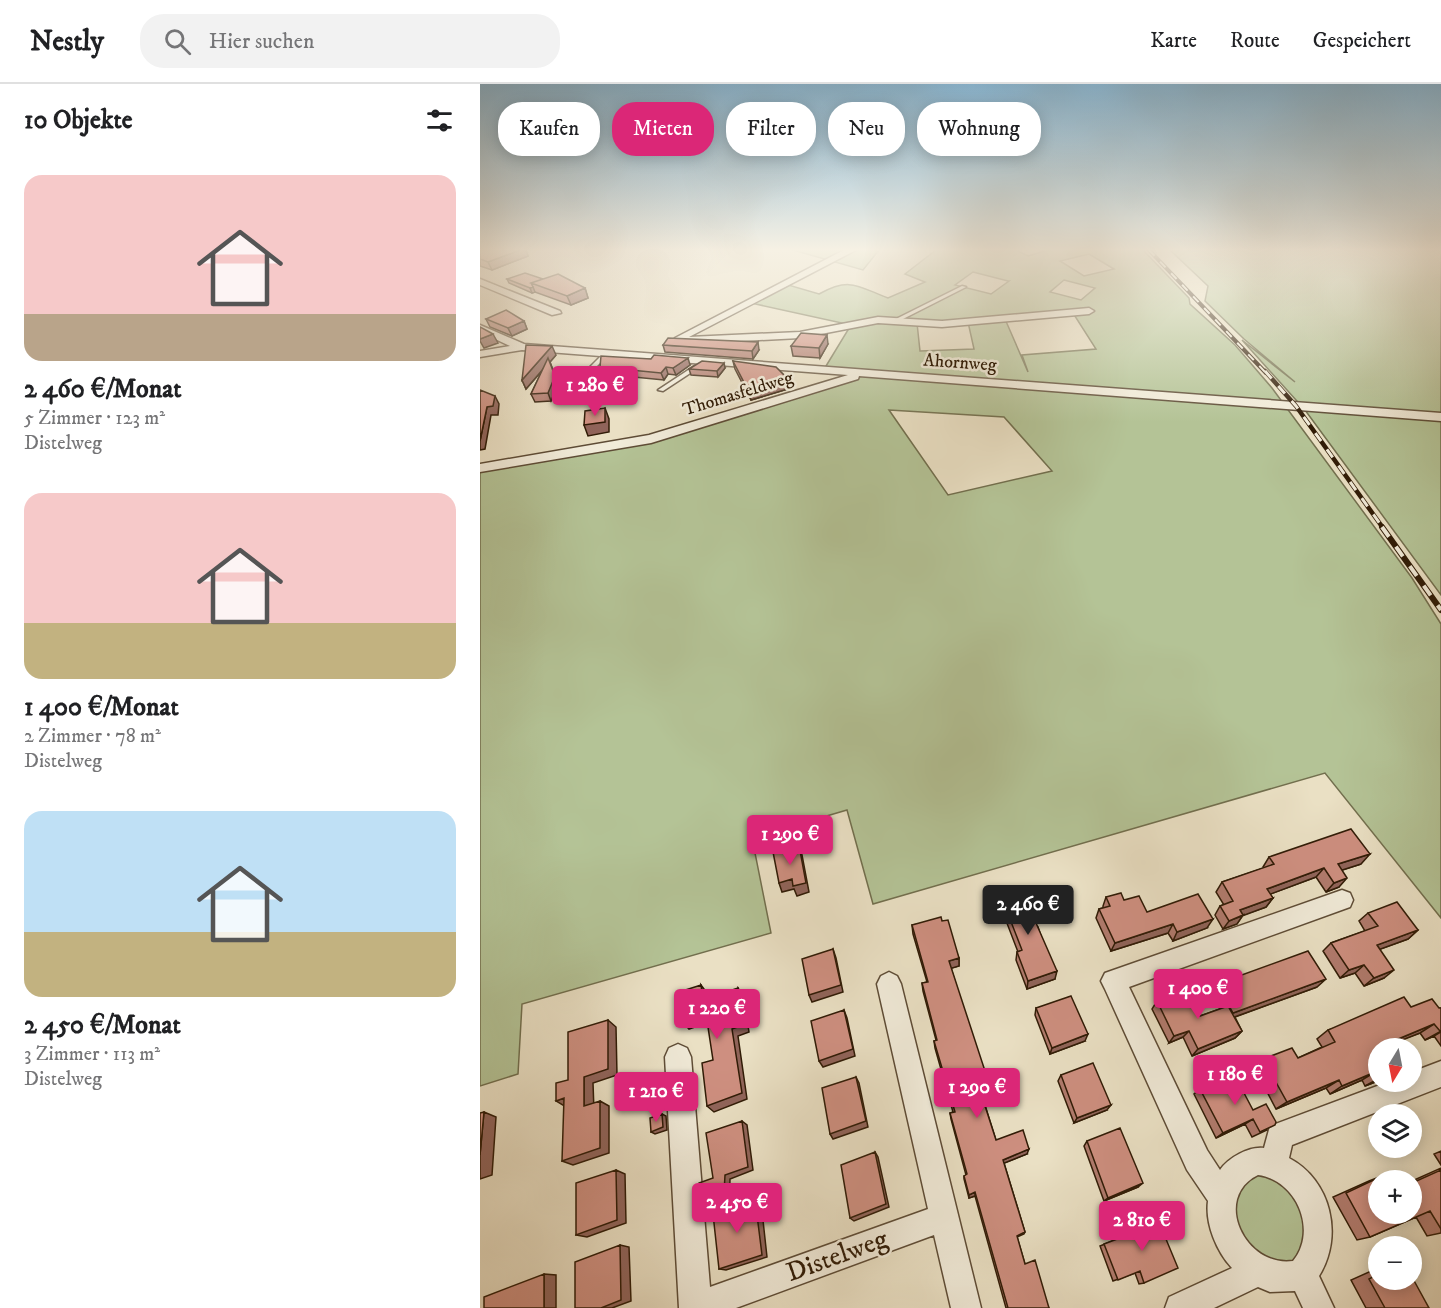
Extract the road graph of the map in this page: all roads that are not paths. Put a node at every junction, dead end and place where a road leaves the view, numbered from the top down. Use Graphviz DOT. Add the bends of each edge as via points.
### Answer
graph roads {
  1 [pos="542,307"];
  2 [pos="741,307"];
  3 [pos="923,307"];
  4 [pos="1089,311"];
  5 [pos="556,313"];
  6 [pos="897,320"];
  7 [pos="480,328"];
  8 [pos="668,345"];
  9 [pos="522,347"];
  10 [pos="480,354"];
  11 [pos="606,354"];
  12 [pos="642,357"];
  13 [pos="702,362"];
  14 [pos="864,374"];
  15 [pos="661,390"];
  16 [pos="565,395"];
  17 [pos="1441,417"];
  18 [pos="480,468"];
  19 [pos="1342,900"];
  20 [pos="889,984"];
  21 [pos="678,1058"];
  22 [pos="1441,1074"];
  23 [pos="1274,1164"];
  24 [pos="1222,1197"];
  25 [pos="945,1217"];
  26 [pos="1257,1272"];
  27 [pos="1302,1274"];
  28 [pos="695,1308"];
  29 [pos="966,1308"];
  30 [pos="1180,1308"];
  31 [pos="1319,1308"];
  1 -- 5 [label="street"];
  2 -- 8 [label="street"];
  3 -- 6 [label="lane"];
  4 -- 6 [label="street" via="942,324"];
  6 -- 8 [label="street" via="800,334"];
  7 -- 9 [label="street, Ahornweg"];
  8 -- 12 [label="street"];
  9 -- 10 [label="street"];
  9 -- 11 [label="street, Ahornweg"];
  11 -- 12 [label="street, Ahornweg"];
  11 -- 16 [label="lane"];
  12 -- 13 [label="street, Ahornweg"];
  13 -- 14 [label="street, Ahornweg"];
  13 -- 15 [label="lane"];
  14 -- 17 [label="street, Ahornweg"];
  14 -- 18 [label="street, Thomasfeldweg" via="651,439"];
  19 -- 24 [label="street" via="1113,981 1197,1160"];
  20 -- 25 [label="street"];
  21 -- 28 [label="street, Distelweg"];
  22 -- 23 [label="street" via="1280,1136"];
  23 -- 24 [label="street" via="1256,1161 1240,1166 1227,1178"];
  23 -- 27 [label="street" via="1306,1192 1316,1212 1320,1237 1316,1259"];
  24 -- 26 [label="street" via="1221,1218 1229,1240"];
  25 -- 28 [label="street, Distelweg"];
  25 -- 29 [label="street"];
  26 -- 27 [label="street" via="1283,1279"];
  26 -- 30 [label="street"];
  27 -- 31 [label="street"];
}
